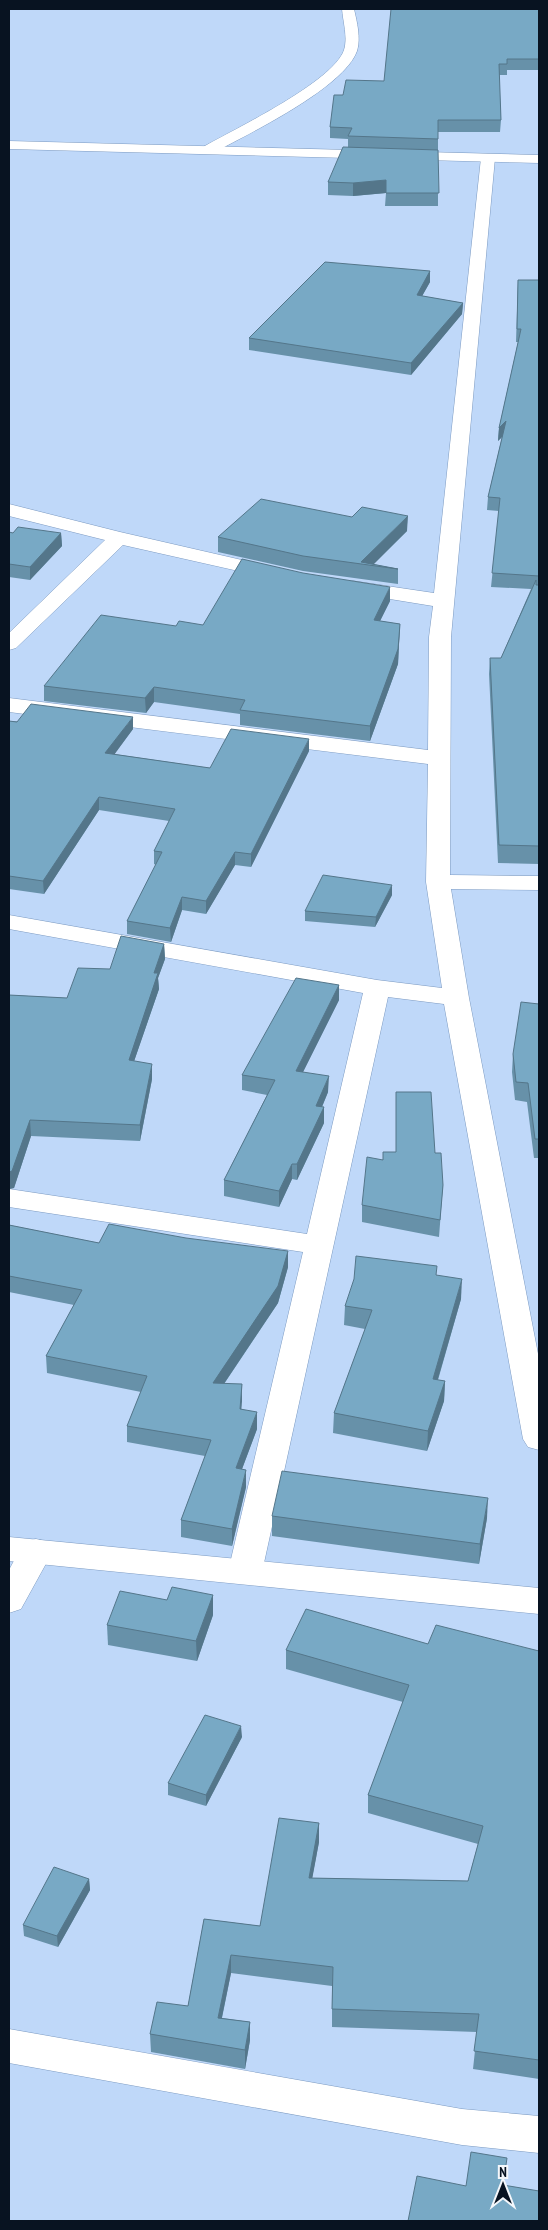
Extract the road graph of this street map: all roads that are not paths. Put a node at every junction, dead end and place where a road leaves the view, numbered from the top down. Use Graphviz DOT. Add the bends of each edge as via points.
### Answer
graph roads {
  1 [pos="348,9"];
  2 [pos="9,145"];
  3 [pos="208,150"];
  4 [pos="488,158"];
  5 [pos="539,159"];
  6 [pos="9,510"];
  7 [pos="119,538"];
  8 [pos="293,577"];
  9 [pos="331,584"];
  10 [pos="443,601"];
  11 [pos="9,644"];
  12 [pos="9,705"];
  13 [pos="438,758"];
  14 [pos="438,882"];
  15 [pos="539,884"];
  16 [pos="9,922"];
  17 [pos="377,988"];
  18 [pos="456,998"];
  19 [pos="9,1198"];
  20 [pos="319,1245"];
  21 [pos="539,1439"];
  22 [pos="22,1550"];
  23 [pos="245,1572"];
  24 [pos="9,1600"];
  25 [pos="539,1601"];
  26 [pos="9,2046"];
  27 [pos="539,2135"];
  1 -- 3 [label="street" via="352,26 350,53 328,78"];
  2 -- 3 [label="street"];
  3 -- 4 [label="street"];
  4 -- 5 [label="street"];
  4 -- 10 [label="street"];
  6 -- 7 [label="street"];
  7 -- 8 [label="street"];
  7 -- 11 [label="street"];
  9 -- 10 [label="street"];
  10 -- 13 [label="street"];
  12 -- 13 [label="street"];
  13 -- 14 [label="street"];
  14 -- 15 [label="street"];
  14 -- 18 [label="street"];
  16 -- 17 [label="street"];
  17 -- 18 [label="street"];
  17 -- 20 [label="street"];
  18 -- 21 [label="street"];
  19 -- 20 [label="street"];
  20 -- 23 [label="street"];
  22 -- 23 [label="street"];
  22 -- 24 [label="street"];
  23 -- 25 [label="street"];
  26 -- 27 [label="street" via="462,2127"];
}
